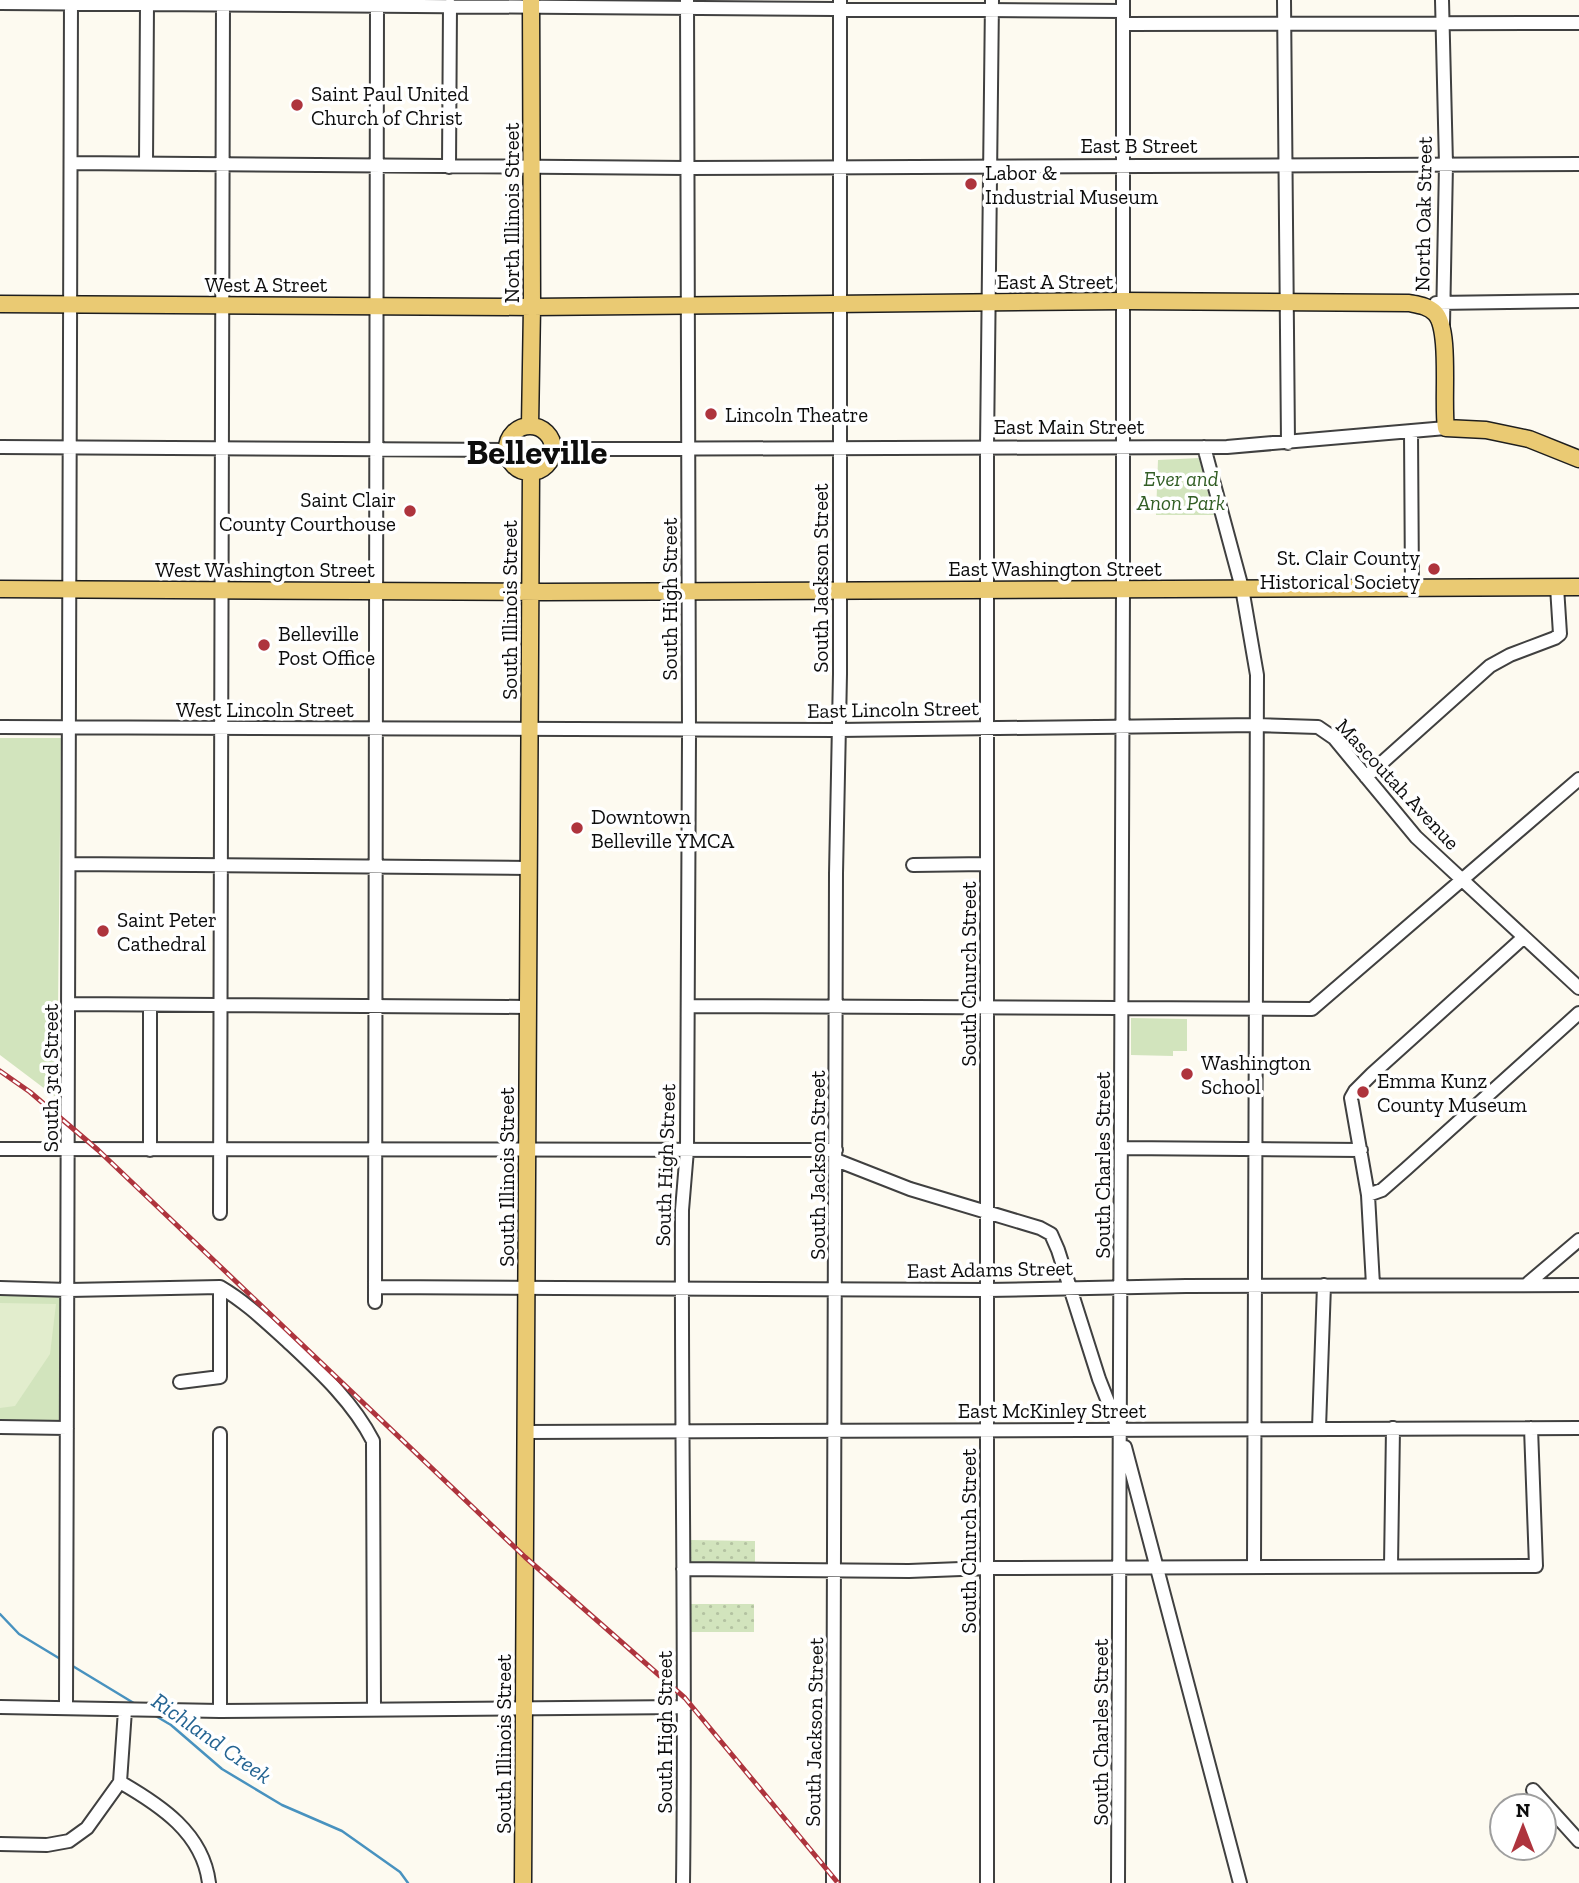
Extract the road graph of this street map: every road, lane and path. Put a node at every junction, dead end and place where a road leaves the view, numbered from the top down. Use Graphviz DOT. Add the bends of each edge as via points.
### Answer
graph roads {
  1 [pos="1284,0"];
  2 [pos="1443,0"];
  3 [pos="71,2"];
  4 [pos="223,2"];
  5 [pos="377,2"];
  6 [pos="0,3"];
  7 [pos="147,4"];
  8 [pos="531,4"];
  9 [pos="687,4"];
  10 [pos="839,4"];
  11 [pos="450,5"];
  12 [pos="992,5"];
  13 [pos="1123,12"];
  14 [pos="1579,23"];
  15 [pos="1284,24"];
  16 [pos="1443,24"];
  17 [pos="72,163"];
  18 [pos="146,163"];
  19 [pos="224,164"];
  20 [pos="1124,164"];
  21 [pos="1285,164"];
  22 [pos="1446,164"];
  23 [pos="1579,164"];
  24 [pos="377,166"];
  25 [pos="990,166"];
  26 [pos="449,167"];
  27 [pos="531,167"];
  28 [pos="839,167"];
  29 [pos="687,168"];
  30 [pos="1579,301"];
  31 [pos="1124,302"];
  32 [pos="989,303"];
  33 [pos="1286,303"];
  34 [pos="1409,303"];
  35 [pos="1443,303"];
  36 [pos="0,304"];
  37 [pos="71,304"];
  38 [pos="839,304"];
  39 [pos="222,305"];
  40 [pos="377,305"];
  41 [pos="686,305"];
  42 [pos="532,307"];
  43 [pos="1444,338"];
  44 [pos="530,426"];
  45 [pos="1446,428"];
  46 [pos="1411,431"];
  47 [pos="1288,443"];
  48 [pos="0,447"];
  49 [pos="69,447"];
  50 [pos="223,447"];
  51 [pos="987,447"];
  52 [pos="1124,447"];
  53 [pos="1204,447"];
  54 [pos="687,448"];
  55 [pos="838,448"];
  56 [pos="375,449"];
  57 [pos="553,449"];
  58 [pos="507,450"];
  59 [pos="1579,460"];
  60 [pos="531,472"];
  61 [pos="1412,587"];
  62 [pos="1557,587"];
  63 [pos="1579,587"];
  64 [pos="1242,588"];
  65 [pos="0,589"];
  66 [pos="70,589"];
  67 [pos="987,589"];
  68 [pos="1124,589"];
  69 [pos="222,590"];
  70 [pos="376,590"];
  71 [pos="689,590"];
  72 [pos="839,590"];
  73 [pos="530,592"];
  74 [pos="1257,725"];
  75 [pos="987,726"];
  76 [pos="1123,726"];
  77 [pos="0,727"];
  78 [pos="70,727"];
  79 [pos="222,729"];
  80 [pos="376,729"];
  81 [pos="689,729"];
  82 [pos="530,730"];
  83 [pos="838,730"];
  84 [pos="1366,777"];
  85 [pos="1579,779"];
  86 [pos="70,864"];
  87 [pos="913,864"];
  88 [pos="987,864"];
  89 [pos="222,865"];
  90 [pos="376,866"];
  91 [pos="529,868"];
  92 [pos="1462,880"];
  93 [pos="1523,938"];
  94 [pos="1579,988"];
  95 [pos="69,1004"];
  96 [pos="150,1005"];
  97 [pos="220,1005"];
  98 [pos="375,1006"];
  99 [pos="688,1006"];
  100 [pos="837,1006"];
  101 [pos="528,1007"];
  102 [pos="987,1007"];
  103 [pos="1122,1008"];
  104 [pos="1256,1009"];
  105 [pos="1579,1013"];
  106 [pos="1121,1148"];
  107 [pos="0,1149"];
  108 [pos="1256,1149"];
  109 [pos="69,1150"];
  110 [pos="150,1150"];
  111 [pos="220,1150"];
  112 [pos="375,1150"];
  113 [pos="527,1150"];
  114 [pos="687,1150"];
  115 [pos="1361,1150"];
  116 [pos="836,1155"];
  117 [pos="1368,1195"];
  118 [pos="987,1212"];
  119 [pos="220,1213"];
  120 [pos="1579,1240"];
  121 [pos="1256,1285"];
  122 [pos="1324,1285"];
  123 [pos="1373,1285"];
  124 [pos="1526,1285"];
  125 [pos="1579,1285"];
  126 [pos="220,1287"];
  127 [pos="375,1287"];
  128 [pos="526,1287"];
  129 [pos="1121,1287"];
  130 [pos="0,1288"];
  131 [pos="1071,1288"];
  132 [pos="836,1289"];
  133 [pos="69,1290"];
  134 [pos="681,1290"];
  135 [pos="987,1290"];
  136 [pos="375,1301"];
  137 [pos="180,1382"];
  138 [pos="0,1427"];
  139 [pos="67,1428"];
  140 [pos="1320,1428"];
  141 [pos="1393,1428"];
  142 [pos="1531,1428"];
  143 [pos="1579,1428"];
  144 [pos="1120,1429"];
  145 [pos="1255,1429"];
  146 [pos="987,1430"];
  147 [pos="682,1431"];
  148 [pos="835,1431"];
  149 [pos="526,1432"];
  150 [pos="220,1434"];
  151 [pos="1391,1566"];
  152 [pos="1120,1567"];
  153 [pos="1156,1567"];
  154 [pos="1254,1567"];
  155 [pos="987,1568"];
  156 [pos="683,1569"];
  157 [pos="835,1571"];
  158 [pos="0,1707"];
  159 [pos="685,1707"];
  160 [pos="524,1708"];
  161 [pos="66,1709"];
  162 [pos="374,1709"];
  163 [pos="127,1710"];
  164 [pos="220,1711"];
  165 [pos="120,1782"];
  166 [pos="1533,1790"];
  167 [pos="1579,1841"];
  168 [pos="0,1844"];
  169 [pos="209,1883"];
  170 [pos="523,1883"];
  171 [pos="683,1883"];
  172 [pos="833,1883"];
  173 [pos="987,1883"];
  174 [pos="1118,1883"];
  175 [pos="1240,1883"];
  1 -- 15 [label="street"];
  2 -- 16 [label="street, North Oak Street"];
  3 -- 6 [label="street"];
  3 -- 7 [label="street"];
  3 -- 17 [label="street, South 3rd Street"];
  4 -- 5 [label="street"];
  4 -- 7 [label="street"];
  4 -- 19 [label="street"];
  5 -- 11 [label="street"];
  5 -- 24 [label="street"];
  7 -- 18 [label="street"];
  8 -- 9 [label="street"];
  8 -- 11 [label="street"];
  8 -- 27 [label="main road, North Illinois Street"];
  9 -- 10 [label="street"];
  9 -- 29 [label="street, South High Street"];
  10 -- 12 [label="street"];
  10 -- 28 [label="street, South Jackson Street"];
  11 -- 26 [label="street"];
  12 -- 13 [label="street"];
  12 -- 25 [label="street, South Church Street"];
  13 -- 15 [label="street"];
  13 -- 20 [label="street, South Charles Street"];
  14 -- 16 [label="street"];
  15 -- 16 [label="street"];
  15 -- 21 [label="street"];
  16 -- 22 [label="street, North Oak Street"];
  17 -- 18 [label="street, East B Street"];
  17 -- 37 [label="street, South 3rd Street"];
  18 -- 19 [label="street, East B Street"];
  19 -- 24 [label="street, East B Street"];
  19 -- 39 [label="street"];
  20 -- 21 [label="street, East B Street"];
  20 -- 25 [label="street, East B Street"];
  20 -- 31 [label="street, South Charles Street"];
  21 -- 22 [label="street, East B Street"];
  21 -- 33 [label="street"];
  22 -- 23 [label="street, East B Street"];
  22 -- 35 [label="street, North Oak Street"];
  24 -- 26 [label="street, East B Street"];
  24 -- 40 [label="street"];
  25 -- 28 [label="street, East B Street"];
  25 -- 32 [label="street, South Church Street"];
  26 -- 27 [label="street, East B Street"];
  27 -- 29 [label="street, East B Street"];
  27 -- 42 [label="main road, North Illinois Street"];
  28 -- 29 [label="street, East B Street"];
  28 -- 38 [label="street, South Jackson Street"];
  29 -- 41 [label="street, South High Street"];
  30 -- 35 [label="street, East A Street"];
  31 -- 32 [label="main road, East A Street"];
  31 -- 33 [label="main road, East A Street"];
  31 -- 52 [label="street, South Charles Street"];
  32 -- 38 [label="main road, East A Street"];
  32 -- 51 [label="street, South Church Street"];
  33 -- 34 [label="main road, East A Street"];
  33 -- 47 [label="street"];
  34 -- 35 [label="street, East A Street"];
  34 -- 43 [label="main road" via="1434,312"];
  35 -- 43 [label="street, North Oak Street"];
  36 -- 37 [label="main road, West A Street"];
  37 -- 39 [label="main road, West A Street"];
  37 -- 49 [label="street, South 3rd Street"];
  38 -- 41 [label="main road, East A Street"];
  38 -- 55 [label="street, South Jackson Street"];
  39 -- 40 [label="main road, West A Street"];
  39 -- 50 [label="street"];
  40 -- 42 [label="main road, West A Street"];
  40 -- 56 [label="street"];
  41 -- 42 [label="main road, East A Street"];
  41 -- 54 [label="street, South High Street"];
  42 -- 44 [label="main road, North Illinois Street"];
  43 -- 45 [label="main road, North Oak Street"];
  44 -- 57 [label="main road" via="545,432"];
  44 -- 58 [label="main road" via="514,433"];
  45 -- 46 [label="street, East Main Street"];
  45 -- 59 [label="main road, East Main Street" via="1529,439"];
  46 -- 47 [label="street, East Main Street"];
  46 -- 61 [label="street"];
  47 -- 53 [label="street, East Main Street"];
  48 -- 49 [label="street"];
  49 -- 50 [label="street"];
  49 -- 66 [label="street, South 3rd Street"];
  50 -- 56 [label="street"];
  50 -- 69 [label="street"];
  51 -- 52 [label="street, East Main Street"];
  51 -- 55 [label="street, East Main Street"];
  51 -- 67 [label="street, South Church Street"];
  52 -- 53 [label="street, East Main Street"];
  52 -- 68 [label="street, South Charles Street"];
  53 -- 64 [label="street"];
  54 -- 55 [label="street, East Main Street"];
  54 -- 57 [label="street, East Main Street"];
  54 -- 71 [label="street, South High Street"];
  55 -- 72 [label="street, South Jackson Street"];
  56 -- 58 [label="street"];
  56 -- 70 [label="street"];
  57 -- 60 [label="main road" via="546,466"];
  58 -- 60 [label="main road" via="517,468"];
  60 -- 73 [label="main road, South Illinois Street"];
  61 -- 62 [label="main road, East Washington Street"];
  61 -- 64 [label="main road, East Washington Street"];
  62 -- 63 [label="main road, East Washington Street"];
  62 -- 84 [label="street" via="1560,634 1555,639 1490,666"];
  64 -- 68 [label="main road, East Washington Street"];
  64 -- 74 [label="street" via="1257,675"];
  65 -- 66 [label="main road, West Washington Street"];
  66 -- 69 [label="main road, West Washington Street"];
  66 -- 78 [label="street, South 3rd Street"];
  67 -- 68 [label="main road, East Washington Street"];
  67 -- 72 [label="main road, East Washington Street"];
  67 -- 75 [label="street, South Church Street"];
  68 -- 76 [label="street, South Charles Street"];
  69 -- 70 [label="main road, West Washington Street"];
  69 -- 79 [label="street"];
  70 -- 73 [label="main road, West Washington Street"];
  70 -- 80 [label="street"];
  71 -- 72 [label="main road, East Washington Street"];
  71 -- 73 [label="main road, East Washington Street"];
  71 -- 81 [label="street, South High Street"];
  72 -- 83 [label="street, South Jackson Street"];
  73 -- 82 [label="main road, South Illinois Street"];
  74 -- 76 [label="street, East Lincoln Street"];
  74 -- 84 [label="street, Mascoutah Avenue" via="1318,727 1334,738"];
  74 -- 104 [label="street"];
  75 -- 76 [label="street, East Lincoln Street"];
  75 -- 83 [label="street, East Lincoln Street"];
  75 -- 88 [label="street, South Church Street"];
  76 -- 103 [label="street, South Charles Street"];
  77 -- 78 [label="street, West Lincoln Street"];
  78 -- 79 [label="street, West Lincoln Street"];
  78 -- 86 [label="street, South 3rd Street"];
  79 -- 80 [label="street, West Lincoln Street"];
  79 -- 89 [label="street"];
  80 -- 82 [label="street, West Lincoln Street"];
  80 -- 90 [label="street"];
  81 -- 82 [label="street, East Lincoln Street"];
  81 -- 83 [label="street, East Lincoln Street"];
  81 -- 99 [label="street, South High Street"];
  82 -- 91 [label="main road, South Illinois Street"];
  83 -- 100 [label="street, South Jackson Street"];
  84 -- 92 [label="street, Mascoutah Avenue" via="1416,836"];
  85 -- 92 [label="street"];
  86 -- 89 [label="street"];
  86 -- 95 [label="street, South 3rd Street"];
  87 -- 88 [label="street, South Church Street"];
  88 -- 102 [label="street, South Church Street"];
  89 -- 90 [label="street"];
  89 -- 97 [label="street"];
  90 -- 91 [label="street"];
  90 -- 98 [label="street"];
  91 -- 101 [label="main road, South Illinois Street"];
  92 -- 93 [label="street, Mascoutah Avenue"];
  92 -- 104 [label="street" via="1312,1009"];
  93 -- 94 [label="street, Mascoutah Avenue"];
  93 -- 115 [label="street" via="1355,1090 1351,1098"];
  95 -- 96 [label="street"];
  95 -- 109 [label="street, South 3rd Street"];
  96 -- 97 [label="street"];
  96 -- 110 [label="street"];
  97 -- 98 [label="street"];
  97 -- 111 [label="street"];
  98 -- 101 [label="street"];
  98 -- 112 [label="street"];
  99 -- 100 [label="street"];
  99 -- 114 [label="street, South High Street"];
  100 -- 102 [label="street"];
  100 -- 116 [label="street, South Jackson Street"];
  101 -- 113 [label="main road, South Illinois Street"];
  102 -- 103 [label="street"];
  102 -- 118 [label="street, South Church Street"];
  103 -- 104 [label="street"];
  103 -- 106 [label="street, South Charles Street"];
  104 -- 108 [label="street"];
  105 -- 117 [label="street" via="1406,1170 1382,1190"];
  106 -- 108 [label="street"];
  106 -- 129 [label="street, South Charles Street"];
  107 -- 109 [label="street"];
  108 -- 115 [label="street"];
  108 -- 121 [label="street"];
  109 -- 110 [label="street"];
  109 -- 133 [label="street, South 3rd Street"];
  110 -- 111 [label="street"];
  111 -- 112 [label="street"];
  111 -- 119 [label="street"];
  112 -- 113 [label="street"];
  112 -- 127 [label="street"];
  113 -- 114 [label="street"];
  113 -- 128 [label="main road, South Illinois Street"];
  114 -- 116 [label="street"];
  114 -- 134 [label="street, South High Street"];
  115 -- 117 [label="street"];
  116 -- 118 [label="street" via="911,1189"];
  116 -- 132 [label="street, South Jackson Street"];
  117 -- 123 [label="street"];
  118 -- 131 [label="street" via="1051,1234"];
  118 -- 135 [label="street, South Church Street"];
  120 -- 124 [label="street"];
  121 -- 122 [label="street, East Adams Street"];
  121 -- 129 [label="street, East Adams Street"];
  121 -- 145 [label="street"];
  122 -- 123 [label="street, East Adams Street"];
  122 -- 140 [label="street"];
  123 -- 124 [label="street, East Adams Street"];
  124 -- 125 [label="street, East Adams Street"];
  126 -- 133 [label="street"];
  126 -- 137 [label="street" via="220,1377"];
  126 -- 162 [label="street" via="240,1298 340,1393 373,1441"];
  127 -- 128 [label="street, East Adams Street"];
  127 -- 136 [label="street"];
  128 -- 134 [label="street, East Adams Street"];
  128 -- 149 [label="main road, South Illinois Street"];
  129 -- 131 [label="street, East Adams Street"];
  129 -- 144 [label="street, South Charles Street"];
  130 -- 133 [label="street"];
  131 -- 135 [label="street, East Adams Street"];
  131 -- 144 [label="street"];
  132 -- 134 [label="street, East Adams Street"];
  132 -- 135 [label="street, East Adams Street"];
  132 -- 148 [label="street, South Jackson Street"];
  133 -- 139 [label="street, South 3rd Street"];
  134 -- 147 [label="street, South High Street"];
  135 -- 146 [label="street, South Church Street"];
  138 -- 139 [label="street"];
  139 -- 161 [label="street, South 3rd Street"];
  140 -- 141 [label="street, East McKinley Street"];
  140 -- 145 [label="street, East McKinley Street"];
  141 -- 142 [label="street, East McKinley Street"];
  141 -- 151 [label="street"];
  142 -- 143 [label="street, East McKinley Street"];
  142 -- 151 [label="street" via="1536,1566"];
  144 -- 145 [label="street, East McKinley Street"];
  144 -- 146 [label="street, East McKinley Street"];
  144 -- 152 [label="street, South Charles Street"];
  144 -- 153 [label="street"];
  145 -- 154 [label="street"];
  146 -- 148 [label="street, East McKinley Street"];
  146 -- 155 [label="street, South Church Street"];
  147 -- 148 [label="street, East McKinley Street"];
  147 -- 149 [label="street, East McKinley Street"];
  147 -- 156 [label="street, South High Street"];
  148 -- 157 [label="street, South Jackson Street"];
  149 -- 160 [label="main road, South Illinois Street"];
  150 -- 164 [label="street"];
  151 -- 154 [label="street"];
  152 -- 153 [label="street"];
  152 -- 155 [label="street"];
  152 -- 174 [label="street, South Charles Street"];
  153 -- 154 [label="street"];
  153 -- 175 [label="street"];
  155 -- 157 [label="street"];
  155 -- 173 [label="street, South Church Street"];
  156 -- 157 [label="street"];
  156 -- 159 [label="street, South High Street"];
  157 -- 172 [label="street, South Jackson Street"];
  158 -- 161 [label="street"];
  159 -- 160 [label="street"];
  159 -- 171 [label="street, South High Street"];
  160 -- 162 [label="street"];
  160 -- 170 [label="main road, South Illinois Street"];
  161 -- 163 [label="street"];
  162 -- 164 [label="street"];
  163 -- 164 [label="street"];
  163 -- 165 [label="street"];
  165 -- 168 [label="street" via="86,1828 69,1841"];
  165 -- 169 [label="street" via="168,1813 189,1834"];
  166 -- 167 [label="street"];
}
